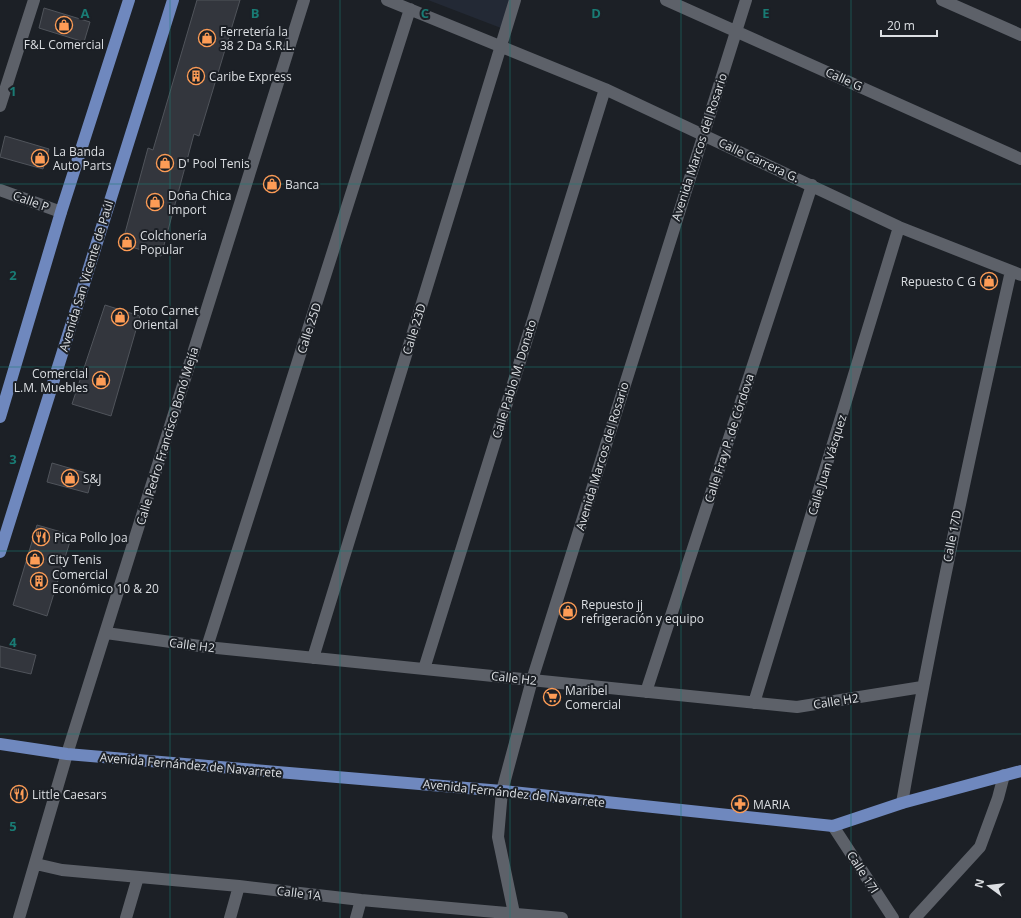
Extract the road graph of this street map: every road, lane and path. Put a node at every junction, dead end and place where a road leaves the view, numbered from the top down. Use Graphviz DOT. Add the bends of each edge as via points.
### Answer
graph roads {
  1 [pos="34,0"];
  2 [pos="129,0"];
  3 [pos="172,0"];
  4 [pos="304,0"];
  5 [pos="387,0"];
  6 [pos="515,0"];
  7 [pos="666,0"];
  8 [pos="746,0"];
  9 [pos="942,0"];
  10 [pos="410,9"];
  11 [pos="736,31"];
  12 [pos="1021,35"];
  13 [pos="501,47"];
  14 [pos="605,89"];
  15 [pos="0,106"];
  16 [pos="703,134"];
  17 [pos="1021,159"];
  18 [pos="812,185"];
  19 [pos="0,190"];
  20 [pos="61,212"];
  21 [pos="899,227"];
  22 [pos="1016,273"];
  23 [pos="0,417"];
  24 [pos="0,552"];
  25 [pos="106,633"];
  26 [pos="207,647"];
  27 [pos="313,658"];
  28 [pos="424,669"];
  29 [pos="532,680"];
  30 [pos="922,687"];
  31 [pos="646,692"];
  32 [pos="754,703"];
  33 [pos="0,744"];
  34 [pos="67,754"];
  35 [pos="1021,771"];
  36 [pos="1004,775"];
  37 [pos="502,791"];
  38 [pos="902,803"];
  39 [pos="833,826"];
  40 [pos="36,864"];
  41 [pos="138,877"];
  42 [pos="239,886"];
  43 [pos="361,900"];
  44 [pos="514,916"];
  45 [pos="19,918"];
  46 [pos="126,918"];
  47 [pos="230,918"];
  48 [pos="356,918"];
  49 [pos="562,918"];
  50 [pos="893,918"];
  51 [pos="915,918"];
  1 -- 15 [label="street"];
  2 -- 20 [label="main road"];
  3 -- 24 [label="main road, Avenida San Vicente de Paúl"];
  4 -- 25 [label="street, Calle Pedro Francisco Bonó Mejía"];
  5 -- 10 [label="street, Calle Carrera G."];
  6 -- 13 [label="street, Calle 23D"];
  7 -- 11 [label="street, Calle G"];
  8 -- 11 [label="street, Avenida Marcos del Rosario"];
  9 -- 12 [label="street"];
  10 -- 13 [label="street, Calle Carrera G."];
  10 -- 26 [label="street, Calle 25D"];
  11 -- 16 [label="street, Avenida Marcos del Rosario"];
  11 -- 17 [label="street, Calle G"];
  13 -- 14 [label="street, Calle Carrera G."];
  13 -- 27 [label="street, Calle 23D"];
  14 -- 16 [label="street, Calle Carrera G."];
  14 -- 28 [label="street, Calle Pablo M. Donato"];
  16 -- 18 [label="street, Calle Carrera G."];
  16 -- 29 [label="street, Avenida Marcos del Rosario"];
  18 -- 21 [label="street, Calle Carrera G."];
  18 -- 31 [label="street, Calle Fray P. de Córdova"];
  19 -- 20 [label="street, Calle P"];
  20 -- 23 [label="main road"];
  21 -- 22 [label="street, Calle Carrera G."];
  21 -- 32 [label="street, Calle Juan Vásquez"];
  22 -- 30 [label="street, Calle 17D" via="964,475"];
  25 -- 26 [label="street, Calle H2"];
  25 -- 34 [label="street, Calle Pedro Francisco Bonó Mejía"];
  26 -- 27 [label="street, Calle H2"];
  27 -- 28 [label="street, Calle H2"];
  28 -- 29 [label="street, Calle H2"];
  29 -- 31 [label="street, Calle H2"];
  29 -- 37 [label="street, Avenida Marcos del Rosario"];
  30 -- 32 [label="street, Calle H2" via="797,708"];
  30 -- 38 [label="street, Calle 17D"];
  31 -- 32 [label="street, Calle H2"];
  33 -- 34 [label="main road, Avenida Fernández de Navarrete"];
  34 -- 37 [label="main road, Avenida Fernández de Navarrete"];
  34 -- 40 [label="street, Calle Pedro Francisco Bonó Mejía"];
  35 -- 36 [label="main road, Avenida Fernández de Navarrete"];
  36 -- 38 [label="main road, Avenida Fernández de Navarrete"];
  36 -- 51 [label="street" via="980,847"];
  37 -- 39 [label="main road, Avenida Fernández de Navarrete"];
  37 -- 44 [label="street, Avenida Marcos del Rosario" via="498,837"];
  38 -- 39 [label="main road, Avenida Fernández de Navarrete"];
  39 -- 50 [label="street, Calle 17I"];
  40 -- 41 [label="street, Calle 1A" via="62,870"];
  40 -- 45 [label="street, Calle Pedro Francisco Bonó Mejía"];
  41 -- 42 [label="street, Calle 1A"];
  41 -- 46 [label="street"];
  42 -- 43 [label="street, Calle 1A"];
  42 -- 47 [label="street"];
  43 -- 44 [label="street, Calle 1A"];
  43 -- 48 [label="street"];
  44 -- 49 [label="street, Calle 1A"];
}
